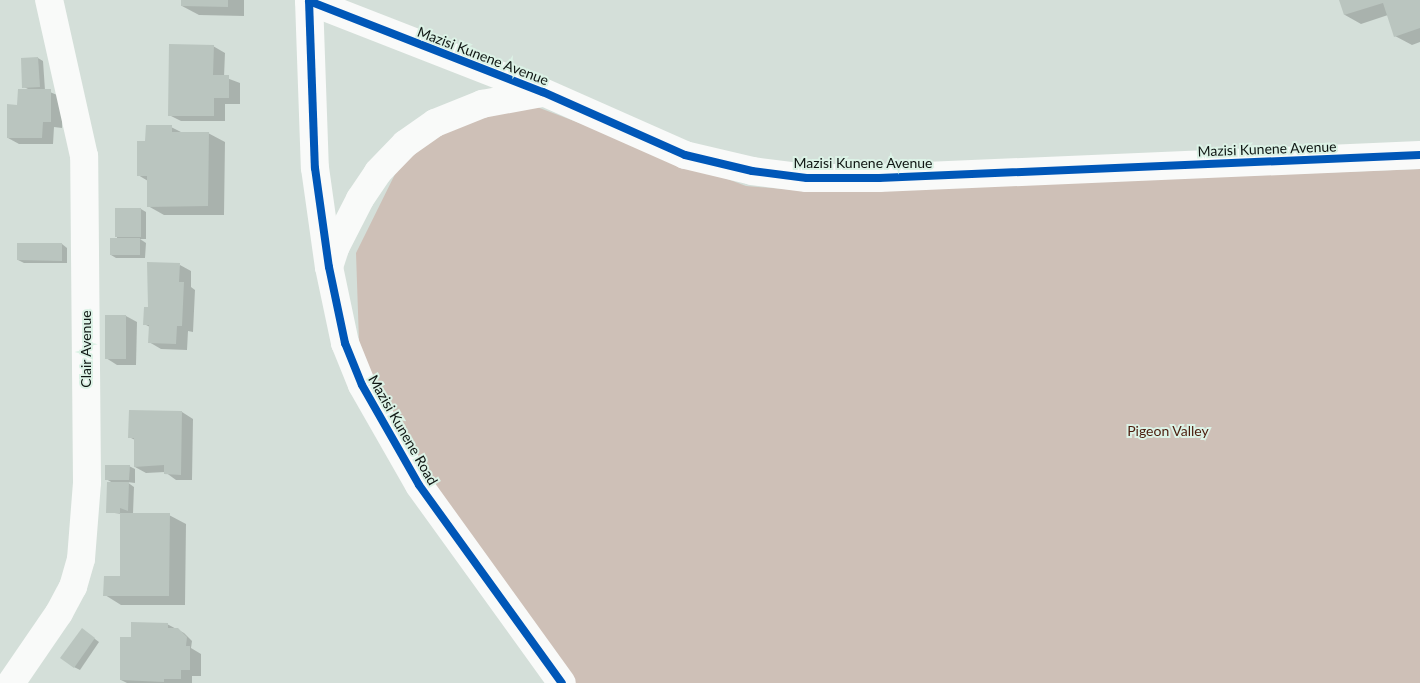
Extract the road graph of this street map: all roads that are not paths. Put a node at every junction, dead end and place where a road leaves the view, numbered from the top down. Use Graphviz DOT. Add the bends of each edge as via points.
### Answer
graph roads {
  1 [pos="49,0"];
  2 [pos="309,0"];
  3 [pos="543,92"];
  4 [pos="1420,155"];
  5 [pos="329,267"];
  6 [pos="11,683"];
  7 [pos="562,683"];
  1 -- 6 [label="street, Clair Avenue" via="84,156 87,482 81,559 72,588 59,613"];
  2 -- 3 [label="street, Mazisi Kunene Avenue"];
  2 -- 5 [label="street, Mazisi Kunene Road" via="315,168"];
  3 -- 4 [label="street, Mazisi Kunene Avenue" via="685,155 752,171 807,178"];
  3 -- 5 [label="street" via="482,104 435,123 405,144 378,172 360,199"];
  5 -- 7 [label="street, Mazisi Kunene Road" via="346,343 383,426 419,485"];
}
